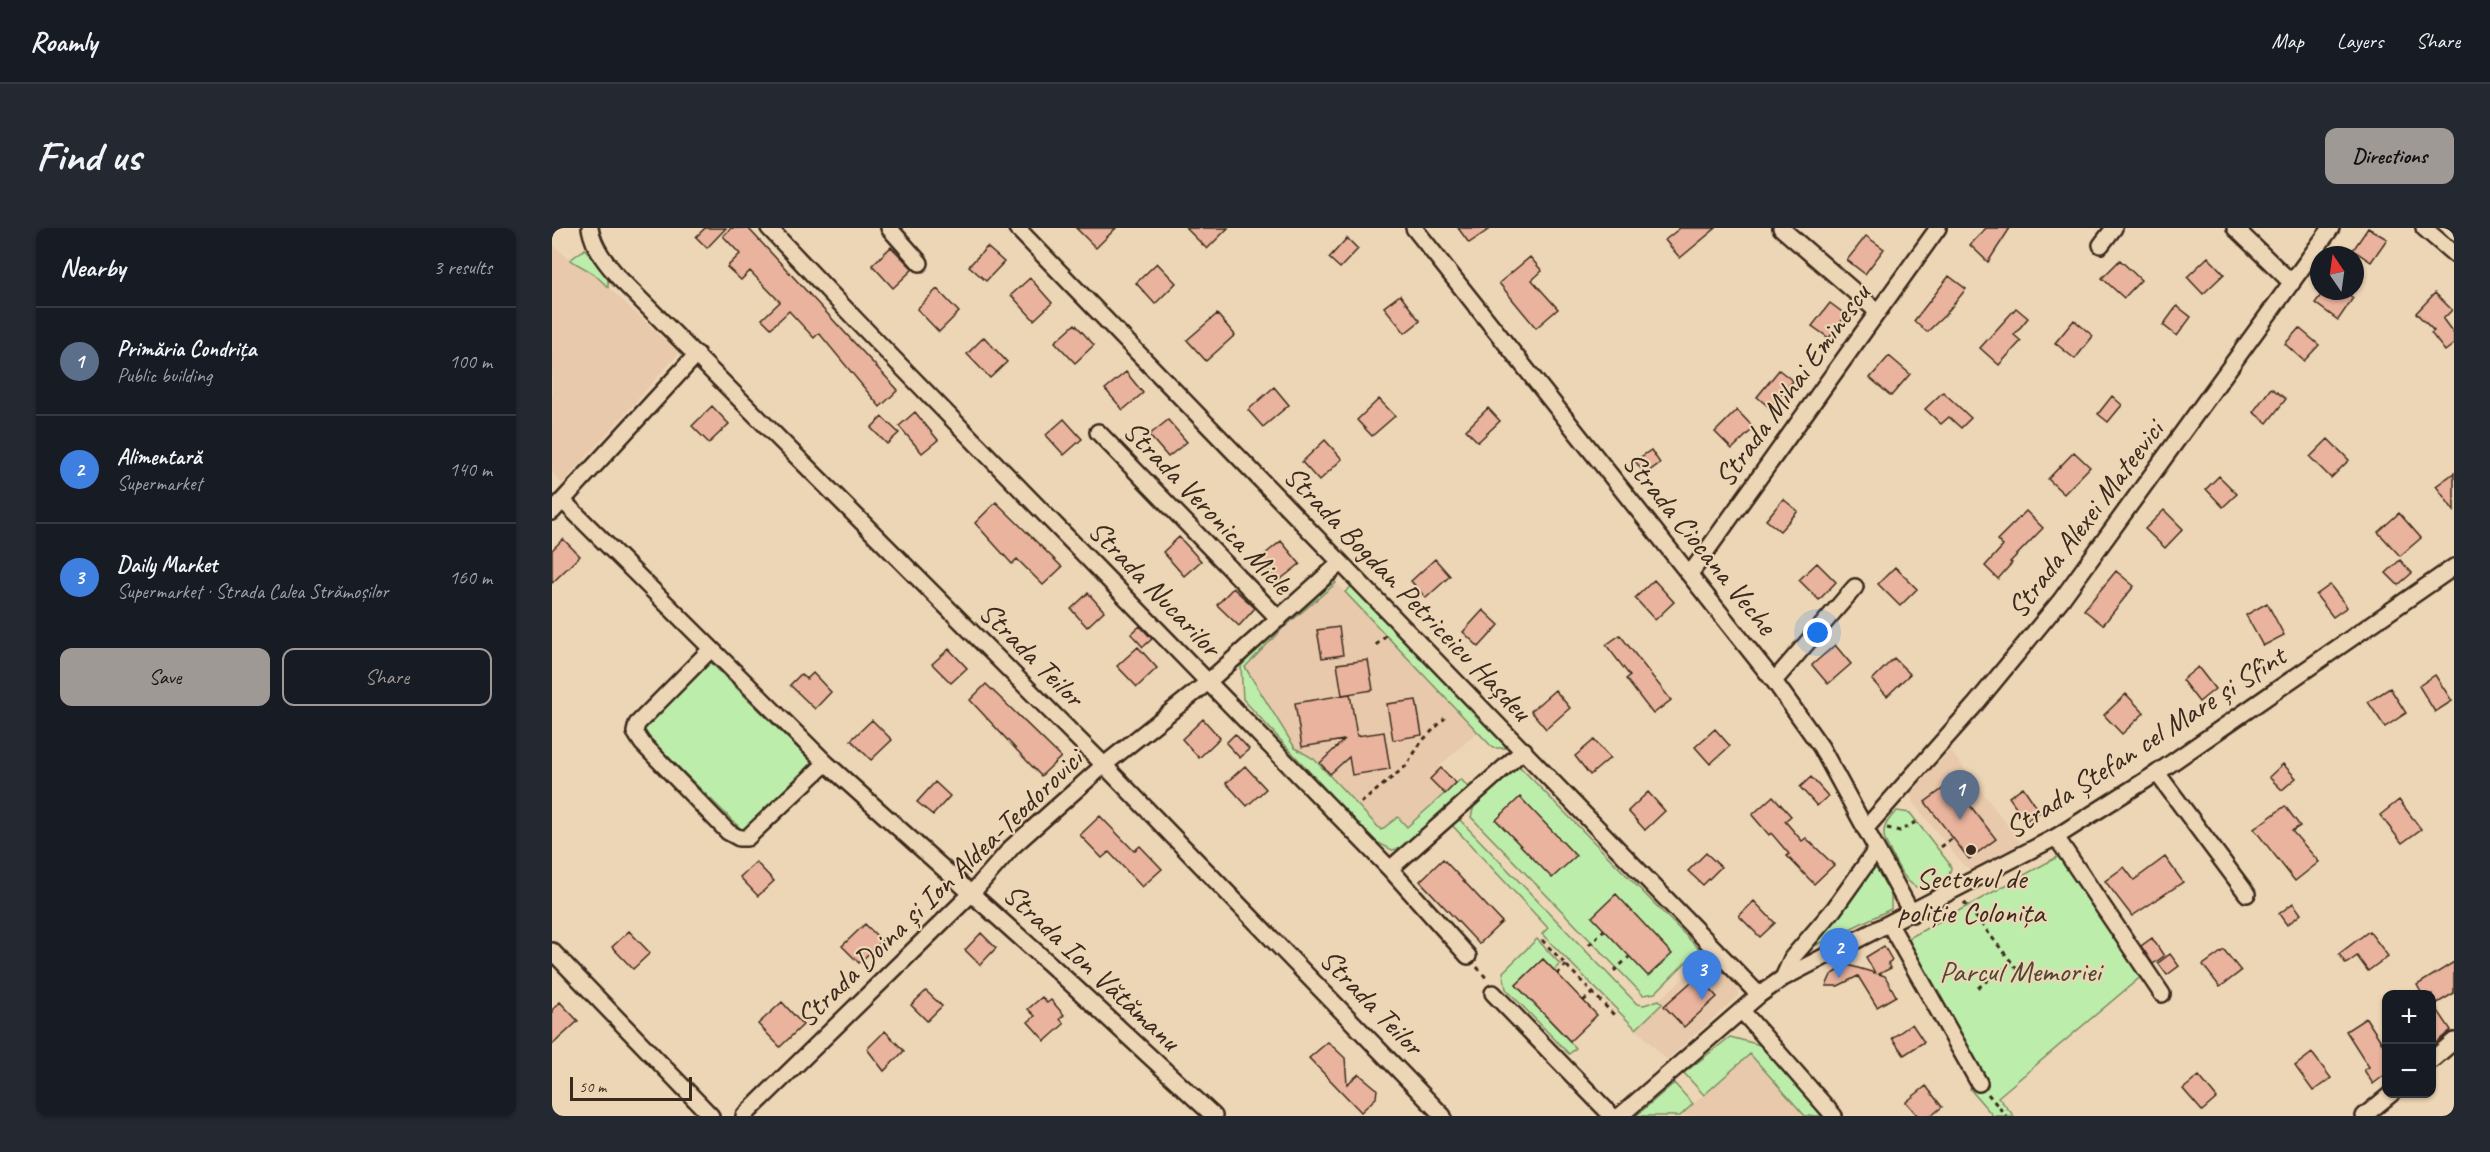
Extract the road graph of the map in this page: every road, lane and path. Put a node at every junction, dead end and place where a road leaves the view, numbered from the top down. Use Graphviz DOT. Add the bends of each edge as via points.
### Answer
graph roads {
  1 [pos="590,228"];
  2 [pos="769,228"];
  3 [pos="889,228"];
  4 [pos="1017,228"];
  5 [pos="1414,228"];
  6 [pos="1781,228"];
  7 [pos="1938,228"];
  8 [pos="2114,228"];
  9 [pos="2235,228"];
  10 [pos="2331,228"];
  11 [pos="2424,228"];
  12 [pos="2101,245"];
  13 [pos="2454,254"];
  14 [pos="920,263"];
  15 [pos="2292,283"];
  16 [pos="1878,312"];
  17 [pos="697,354"];
  18 [pos="1098,432"];
  19 [pos="557,507"];
  20 [pos="1340,563"];
  21 [pos="2454,567"];
  22 [pos="1690,574"];
  23 [pos="1855,587"];
  24 [pos="1279,619"];
  25 [pos="711,649"];
  26 [pos="1774,681"];
  27 [pos="1208,682"];
  28 [pos="1445,718"];
  29 [pos="1524,750"];
  30 [pos="826,763"];
  31 [pos="1104,765"];
  32 [pos="2157,773"];
  33 [pos="1361,802"];
  34 [pos="1919,820"];
  35 [pos="1868,826"];
  36 [pos="2056,837"];
  37 [pos="1953,838"];
  38 [pos="1941,847"];
  39 [pos="1876,850"];
  40 [pos="1390,869"];
  41 [pos="972,893"];
  42 [pos="2247,894"];
  43 [pos="1964,902"];
  44 [pos="1912,914"];
  45 [pos="1890,925"];
  46 [pos="1604,930"];
  47 [pos="1542,939"];
  48 [pos="1589,945"];
  49 [pos="552,951"];
  50 [pos="1468,956"];
  51 [pos="1629,957"];
  52 [pos="2011,962"];
  53 [pos="1566,965"];
  54 [pos="1614,971"];
  55 [pos="1557,974"];
  56 [pos="2021,974"];
  57 [pos="1783,978"];
  58 [pos="1978,988"];
  59 [pos="1493,993"];
  60 [pos="1593,993"];
  61 [pos="2162,994"];
  62 [pos="1759,995"];
  63 [pos="1583,1001"];
  64 [pos="1742,1011"];
  65 [pos="1616,1017"];
  66 [pos="2454,1041"];
  67 [pos="2436,1057"];
  68 [pos="1979,1083"];
  69 [pos="2386,1098"];
  70 [pos="711,1116"];
  71 [pos="744,1116"];
  72 [pos="1214,1116"];
  73 [pos="1443,1116"];
  74 [pos="1612,1116"];
  75 [pos="1620,1116"];
  76 [pos="1834,1116"];
  77 [pos="2006,1116"];
  78 [pos="2364,1116"];
  1 -- 17 [label="street, Strada Teilor" via="592,241 603,260"];
  2 -- 27 [label="street, Strada Nucarilor"];
  3 -- 14 [label="street"];
  4 -- 20 [label="street, Strada Bogdan Petriceicu Hașdeu"];
  5 -- 22 [label="street, Strada Ciocana Veche"];
  6 -- 16 [label="street"];
  7 -- 16 [label="street, Strada Mihai Eminescu"];
  8 -- 12 [label="street"];
  9 -- 15 [label="street"];
  10 -- 15 [label="street, Strada Alexei Mateevici"];
  11 -- 13 [label="street"];
  15 -- 35 [label="street, Strada Alexei Mateevici" via="2061,600"];
  16 -- 22 [label="street, Strada Mihai Eminescu"];
  17 -- 19 [label="street"];
  17 -- 31 [label="street, Strada Teilor"];
  18 -- 24 [label="street, Strada Veronica Micle"];
  19 -- 25 [label="street, Strada Ion Vătămanu"];
  20 -- 24 [label="street, Strada Doina și Ion Aldea-Teodorovici"];
  20 -- 29 [label="street, Strada Bogdan Petriceicu Hașdeu"];
  21 -- 32 [label="street, Strada Ștefan cel Mare și Sfînt"];
  22 -- 26 [label="street, Strada Ciocana Veche"];
  23 -- 26 [label="street"];
  24 -- 27 [label="street, Strada Doina și Ion Aldea-Teodorovici"];
  25 -- 30 [label="street, Strada Ion Vătămanu"];
  25 -- 30 [label="street" via="637,724 635,732 728,832 747,838"];
  26 -- 35 [label="street, Strada Ciocana Veche" via="1821,747"];
  27 -- 31 [label="street, Strada Doina și Ion Aldea-Teodorovici"];
  27 -- 40 [label="street, Strada Nucarilor"];
  28 -- 33 [label="path" via="1422,741 1406,766"];
  29 -- 40 [label="street"];
  29 -- 62 [label="street, Strada Bogdan Petriceicu Hașdeu"];
  30 -- 41 [label="street, Strada Ion Vătămanu"];
  31 -- 41 [label="street, Strada Doina și Ion Aldea-Teodorovici" via="1012,846"];
  31 -- 73 [label="street, Strada Teilor"];
  32 -- 36 [label="street, Strada Ștefan cel Mare și Sfînt"];
  32 -- 42 [label="street"];
  34 -- 35 [label="path" via="1900,831"];
  35 -- 39 [label="street, Strada Ciocana Veche"];
  36 -- 44 [label="street, Strada Ștefan cel Mare și Sfînt"];
  36 -- 61 [label="street"];
  37 -- 38 [label="path"];
  39 -- 44 [label="street, Strada Ciocana Veche"];
  39 -- 57 [label="street" via="1834,909 1792,957"];
  40 -- 50 [label="street, Strada Nucarilor"];
  41 -- 71 [label="street, Strada Doina și Ion Aldea-Teodorovici"];
  41 -- 72 [label="street, Strada Ion Vătămanu"];
  43 -- 52 [label="path"];
  44 -- 45 [label="street, Strada Ștefan cel Mare și Sfînt"];
  45 -- 57 [label="street, Strada Ștefan cel Mare și Sfînt"];
  45 -- 68 [label="street"];
  46 -- 48 [label="path"];
  47 -- 53 [label="path"];
  49 -- 70 [label="street"];
  50 -- 59 [label="path" via="1490,981"];
  51 -- 54 [label="path"];
  52 -- 56 [label="path"];
  52 -- 58 [label="path"];
  53 -- 55 [label="path"];
  53 -- 60 [label="path"];
  57 -- 62 [label="street, Strada Ștefan cel Mare și Sfînt"];
  59 -- 74 [label="street"];
  60 -- 63 [label="path"];
  60 -- 65 [label="path"];
  62 -- 64 [label="street, Strada Ștefan cel Mare și Sfînt"];
  64 -- 75 [label="street, Strada Ștefan cel Mare și Sfînt"];
  64 -- 76 [label="street"];
  66 -- 67 [label="street"];
  68 -- 77 [label="path"];
  69 -- 78 [label="street"];
}
